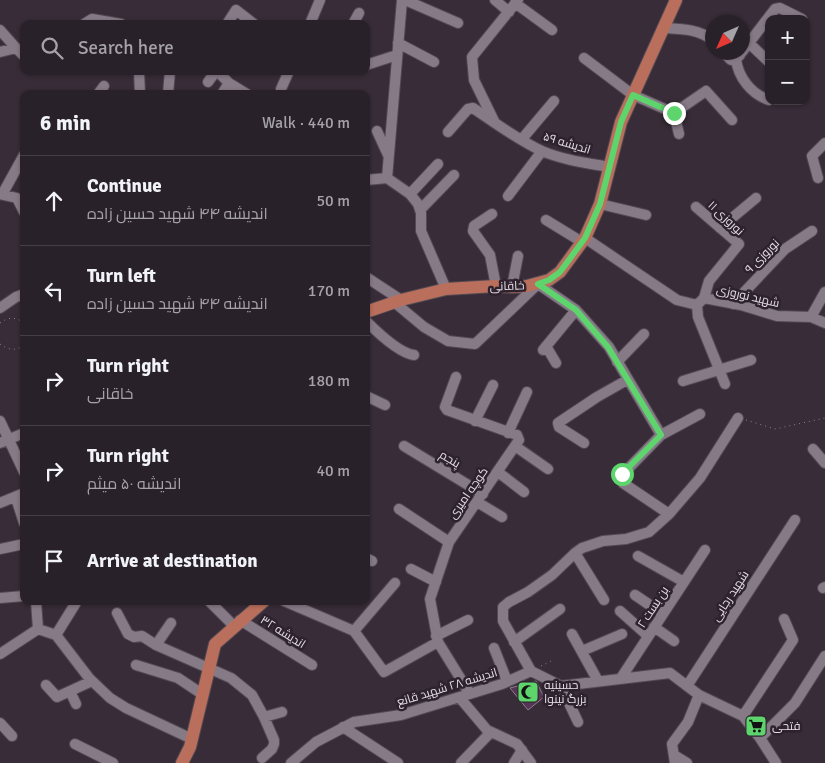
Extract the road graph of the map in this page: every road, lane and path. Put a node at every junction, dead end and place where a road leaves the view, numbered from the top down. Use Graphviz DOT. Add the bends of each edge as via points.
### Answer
graph roads {
  1 [pos="320,0"];
  2 [pos="403,0"];
  3 [pos="494,0"];
  4 [pos="676,0"];
  5 [pos="514,5"];
  6 [pos="359,14"];
  7 [pos="772,15"];
  8 [pos="793,15"];
  9 [pos="230,20"];
  10 [pos="249,20"];
  11 [pos="312,20"];
  12 [pos="355,20"];
  13 [pos="458,23"];
  14 [pos="765,23"];
  15 [pos="664,28"];
  16 [pos="0,30"];
  17 [pos="552,30"];
  18 [pos="705,35"];
  19 [pos="750,41"];
  20 [pos="398,43"];
  21 [pos="0,52"];
  22 [pos="20,52"];
  23 [pos="397,55"];
  24 [pos="750,55"];
  25 [pos="584,58"];
  26 [pos="740,60"];
  27 [pos="765,60"];
  28 [pos="434,62"];
  29 [pos="370,64"];
  30 [pos="139,75"];
  31 [pos="170,75"];
  32 [pos="214,75"];
  33 [pos="221,75"];
  34 [pos="287,75"];
  35 [pos="208,82"];
  36 [pos="229,83"];
  37 [pos="140,90"];
  38 [pos="168,90"];
  39 [pos="225,90"];
  40 [pos="240,90"];
  41 [pos="281,90"];
  42 [pos="633,95"];
  43 [pos="765,97"];
  44 [pos="554,101"];
  45 [pos="674,113"];
  46 [pos="732,120"];
  47 [pos="494,122"];
  48 [pos="377,131"];
  49 [pos="448,132"];
  50 [pos="679,134"];
  51 [pos="522,139"];
  52 [pos="825,143"];
  53 [pos="542,151"];
  54 [pos="389,156"];
  55 [pos="20,162"];
  56 [pos="438,164"];
  57 [pos="609,168"];
  58 [pos="454,175"];
  59 [pos="387,178"];
  60 [pos="818,178"];
  61 [pos="370,180"];
  62 [pos="1,194"];
  63 [pos="410,194"];
  64 [pos="508,196"];
  65 [pos="756,198"];
  66 [pos="20,204"];
  67 [pos="600,204"];
  68 [pos="696,207"];
  69 [pos="420,210"];
  70 [pos="492,214"];
  71 [pos="646,215"];
  72 [pos="546,220"];
  73 [pos="720,228"];
  74 [pos="812,231"];
  75 [pos="584,240"];
  76 [pos="518,256"];
  77 [pos="370,280"];
  78 [pos="538,284"];
  79 [pos="496,286"];
  80 [pos="512,287"];
  81 [pos="446,289"];
  82 [pos="825,292"];
  83 [pos="20,296"];
  84 [pos="398,301"];
  85 [pos="700,302"];
  86 [pos="733,304"];
  87 [pos="0,308"];
  88 [pos="576,310"];
  89 [pos="370,311"];
  90 [pos="811,317"];
  91 [pos="20,320"];
  92 [pos="0,323"];
  93 [pos="825,323"];
  94 [pos="370,325"];
  95 [pos="644,334"];
  96 [pos="0,344"];
  97 [pos="20,347"];
  98 [pos="414,355"];
  99 [pos="751,360"];
  100 [pos="617,362"];
  101 [pos="556,363"];
  102 [pos="719,369"];
  103 [pos="456,378"];
  104 [pos="627,380"];
  105 [pos="683,381"];
  106 [pos="725,384"];
  107 [pos="493,385"];
  108 [pos="527,392"];
  109 [pos="370,398"];
  110 [pos="385,406"];
  111 [pos="700,414"];
  112 [pos="738,418"];
  113 [pos="825,418"];
  114 [pos="0,421"];
  115 [pos="475,421"];
  116 [pos="508,433"];
  117 [pos="20,435"];
  118 [pos="661,435"];
  119 [pos="4,442"];
  120 [pos="584,443"];
  121 [pos="404,446"];
  122 [pos="515,446"];
  123 [pos="813,450"];
  124 [pos="825,462"];
  125 [pos="20,466"];
  126 [pos="548,468"];
  127 [pos="498,472"];
  128 [pos="524,492"];
  129 [pos="20,496"];
  130 [pos="480,498"];
  131 [pos="0,503"];
  132 [pos="399,509"];
  133 [pos="669,514"];
  134 [pos="502,518"];
  135 [pos="795,520"];
  136 [pos="449,542"];
  137 [pos="20,545"];
  138 [pos="0,549"];
  139 [pos="705,550"];
  140 [pos="575,552"];
  141 [pos="638,556"];
  142 [pos="411,569"];
  143 [pos="436,582"];
  144 [pos="684,582"];
  145 [pos="395,583"];
  146 [pos="636,595"];
  147 [pos="20,596"];
  148 [pos="0,598"];
  149 [pos="604,600"];
  150 [pos="36,605"];
  151 [pos="74,605"];
  152 [pos="214,605"];
  153 [pos="259,605"];
  154 [pos="294,605"];
  155 [pos="560,609"];
  156 [pos="620,611"];
  157 [pos="117,614"];
  158 [pos="663,614"];
  159 [pos="468,620"];
  160 [pos="784,620"];
  161 [pos="171,623"];
  162 [pos="237,623"];
  163 [pos="654,627"];
  164 [pos="38,629"];
  165 [pos="354,631"];
  166 [pos="56,634"];
  167 [pos="572,634"];
  168 [pos="622,634"];
  169 [pos="648,636"];
  170 [pos="437,639"];
  171 [pos="674,641"];
  172 [pos="514,642"];
  173 [pos="156,645"];
  174 [pos="494,648"];
  175 [pos="582,652"];
  176 [pos="0,654"];
  177 [pos="825,656"];
  178 [pos="553,660"];
  179 [pos="136,665"];
  180 [pos="312,665"];
  181 [pos="209,669"];
  182 [pos="531,671"];
  183 [pos="621,678"];
  184 [pos="92,680"];
  185 [pos="598,681"];
  186 [pos="507,682"];
  187 [pos="46,685"];
  188 [pos="561,686"];
  189 [pos="687,686"];
  190 [pos="70,691"];
  191 [pos="202,694"];
  192 [pos="699,695"];
  193 [pos="465,696"];
  194 [pos="76,704"];
  195 [pos="282,712"];
  196 [pos="743,716"];
  197 [pos="264,717"];
  198 [pos="578,722"];
  199 [pos="0,723"];
  200 [pos="343,727"];
  201 [pos="491,732"];
  202 [pos="12,736"];
  203 [pos="760,738"];
  204 [pos="192,739"];
  205 [pos="75,744"];
  206 [pos="522,750"];
  207 [pos="262,758"];
  208 [pos="674,759"];
  209 [pos="772,761"];
  210 [pos="292,762"];
  211 [pos="113,763"];
  212 [pos="182,763"];
  213 [pos="398,763"];
  214 [pos="461,763"];
  215 [pos="514,763"];
  216 [pos="531,763"];
  217 [pos="687,763"];
  1 -- 11 [label="street"];
  2 -- 13 [label="street"];
  2 -- 20 [label="street"];
  3 -- 5 [label="street"];
  4 -- 15 [label="main road, خاقانی"];
  5 -- 17 [label="street"];
  5 -- 47 [label="street" via="472,57 474,80"];
  6 -- 12 [label="street"];
  7 -- 8 [label="street" via="778,8"];
  9 -- 10 [label="street" via="236,10"];
  14 -- 19 [label="street"];
  15 -- 18 [label="street" via="691,30"];
  15 -- 42 [label="main road, خاقانی"];
  16 -- 22 [label="street"];
  20 -- 23 [label="street"];
  20 -- 28 [label="street"];
  21 -- 22 [label="street"];
  23 -- 29 [label="street"];
  23 -- 54 [label="street"];
  24 -- 27 [label="street"];
  25 -- 42 [label="street"];
  26 -- 43 [label="street" via="737,70 753,92"];
  30 -- 37 [label="street"];
  31 -- 38 [label="street"];
  32 -- 35 [label="street"];
  33 -- 36 [label="street"];
  34 -- 41 [label="street"];
  36 -- 39 [label="street"];
  36 -- 40 [label="street"];
  42 -- 45 [label="street"];
  42 -- 57 [label="main road, خاقانی" via="621,122"];
  44 -- 51 [label="street"];
  45 -- 46 [label="street" via="706,91"];
  45 -- 50 [label="street"];
  47 -- 49 [label="street, اندیشه ۵۹" via="470,107"];
  47 -- 51 [label="street, اندیشه ۵۹"];
  48 -- 54 [label="street"];
  51 -- 53 [label="street, اندیشه ۵۹"];
  52 -- 60 [label="street" via="812,156"];
  53 -- 57 [label="street, اندیشه ۵۹"];
  53 -- 64 [label="street"];
  54 -- 59 [label="street"];
  55 -- 62 [label="street"];
  56 -- 63 [label="street"];
  57 -- 67 [label="main road, خاقانی"];
  58 -- 69 [label="street"];
  59 -- 61 [label="street"];
  59 -- 63 [label="street"];
  62 -- 66 [label="street" via="17,198"];
  63 -- 69 [label="street"];
  65 -- 73 [label="street"];
  67 -- 71 [label="street"];
  67 -- 75 [label="main road, خاقانی"];
  68 -- 73 [label="street, نوروزی ۱۱"];
  69 -- 81 [label="street" via="421,231"];
  70 -- 79 [label="street" via="474,226 473,231 490,255"];
  72 -- 75 [label="street, شهید نوروزی"];
  73 -- 85 [label="street, نوروزی ۱۱" via="739,244 709,280"];
  74 -- 86 [label="street, نوروزی ۹" via="785,249"];
  75 -- 78 [label="main road, خاقانی" via="560,272"];
  75 -- 85 [label="street, شهید نوروزی" via="676,300"];
  76 -- 80 [label="street"];
  77 -- 84 [label="street"];
  78 -- 80 [label="main road, خاقانی"];
  78 -- 84 [label="street" via="475,344 448,341 424,327"];
  78 -- 88 [label="street"];
  79 -- 80 [label="main road, خاقانی"];
  79 -- 81 [label="main road, خاقانی"];
  81 -- 84 [label="main road, خاقانی"];
  82 -- 90 [label="street"];
  83 -- 87 [label="street"];
  84 -- 89 [label="main road, خاقانی"];
  85 -- 86 [label="street, شهید نوروزی"];
  85 -- 102 [label="street" via="698,317"];
  86 -- 90 [label="street, شهید نوروزی" via="776,316"];
  88 -- 100 [label="street"];
  88 -- 101 [label="street" via="544,348"];
  90 -- 93 [label="street, شهید نوروزی"];
  91 -- 92 [label="path" via="6,319"];
  94 -- 98 [label="street" via="408,354"];
  95 -- 100 [label="street"];
  96 -- 97 [label="path" via="6,349"];
  99 -- 102 [label="street"];
  100 -- 104 [label="street"];
  102 -- 105 [label="street"];
  102 -- 106 [label="street"];
  103 -- 115 [label="street" via="446,408"];
  104 -- 118 [label="street"];
  104 -- 120 [label="street" via="558,424"];
  107 -- 115 [label="street"];
  108 -- 116 [label="street"];
  109 -- 110 [label="street"];
  111 -- 118 [label="street"];
  112 -- 113 [label="path" via="775,429"];
  112 -- 133 [label="street" via="700,478"];
  114 -- 119 [label="street"];
  115 -- 116 [label="street"];
  116 -- 122 [label="street" via="517,435 519,440"];
  117 -- 119 [label="street"];
  118 -- 133 [label="street" via="622,474 621,479"];
  119 -- 125 [label="street"];
  121 -- 130 [label="street, پنجم"];
  122 -- 126 [label="street"];
  122 -- 127 [label="street, کوچه امیری"];
  123 -- 124 [label="street"];
  127 -- 128 [label="street"];
  127 -- 130 [label="street, کوچه امیری"];
  129 -- 131 [label="street"];
  130 -- 134 [label="street, پنجم"];
  130 -- 136 [label="street, کوچه امیری"];
  132 -- 136 [label="street"];
  133 -- 140 [label="street" via="650,532 603,541"];
  135 -- 189 [label="street, شهید رجایی"];
  136 -- 143 [label="street, کوچه امیری"];
  137 -- 138 [label="street"];
  139 -- 144 [label="street, بن بست ۲"];
  140 -- 149 [label="street"];
  140 -- 172 [label="street" via="552,575 504,607 503,621"];
  141 -- 144 [label="street"];
  142 -- 143 [label="street"];
  143 -- 170 [label="street, کوچه امیری" via="430,599"];
  144 -- 158 [label="street, بن بست ۲"];
  145 -- 165 [label="street"];
  146 -- 158 [label="street"];
  147 -- 148 [label="street"];
  150 -- 164 [label="street"];
  151 -- 166 [label="street"];
  152 -- 162 [label="street, اندیشه ۳۲"];
  153 -- 162 [label="main road"];
  154 -- 165 [label="street"];
  155 -- 172 [label="street"];
  156 -- 169 [label="street"];
  157 -- 173 [label="street" via="128,634 142,636"];
  158 -- 163 [label="street, بن بست ۲"];
  159 -- 170 [label="street"];
  160 -- 196 [label="street" via="793,640"];
  161 -- 173 [label="street"];
  162 -- 180 [label="street, اندیشه ۳۲"];
  162 -- 181 [label="main road" via="215,644"];
  163 -- 169 [label="street, بن بست ۲"];
  163 -- 171 [label="street"];
  164 -- 166 [label="street"];
  164 -- 176 [label="street"];
  165 -- 170 [label="street" via="384,672"];
  166 -- 184 [label="street"];
  167 -- 175 [label="street"];
  168 -- 175 [label="street"];
  169 -- 183 [label="street, بن بست ۲"];
  170 -- 193 [label="street"];
  172 -- 182 [label="street"];
  173 -- 181 [label="street"];
  174 -- 186 [label="street"];
  175 -- 185 [label="street"];
  177 -- 203 [label="street" via="795,703"];
  178 -- 182 [label="path"];
  179 -- 191 [label="street" via="178,678"];
  181 -- 191 [label="main road"];
  181 -- 197 [label="street" via="232,678 252,695"];
  182 -- 186 [label="street, اندیشه ۲۸ شهید قانع"];
  182 -- 188 [label="street"];
  183 -- 185 [label="street"];
  183 -- 189 [label="street" via="670,673"];
  184 -- 190 [label="street"];
  184 -- 204 [label="street" via="126,708"];
  185 -- 188 [label="street"];
  186 -- 193 [label="street, اندیشه ۲۸ شهید قانع"];
  187 -- 190 [label="street" via="57,697"];
  188 -- 198 [label="street"];
  189 -- 192 [label="street"];
  190 -- 194 [label="street"];
  191 -- 204 [label="main road"];
  192 -- 196 [label="street"];
  192 -- 208 [label="street" via="688,722 672,744"];
  193 -- 200 [label="street, اندیشه ۲۸ شهید قانع" via="401,716 354,722"];
  193 -- 201 [label="street"];
  195 -- 197 [label="street"];
  196 -- 203 [label="street"];
  197 -- 207 [label="street" via="274,744"];
  199 -- 202 [label="street"];
  200 -- 210 [label="street, اندیشه ۲۸ شهید قانع" via="316,742"];
  200 -- 213 [label="street"];
  201 -- 206 [label="street" via="517,744"];
  201 -- 214 [label="street"];
  203 -- 209 [label="street"];
  204 -- 212 [label="main road"];
  205 -- 211 [label="street"];
  206 -- 215 [label="street"];
  206 -- 216 [label="street"];
  208 -- 217 [label="street"];
}
